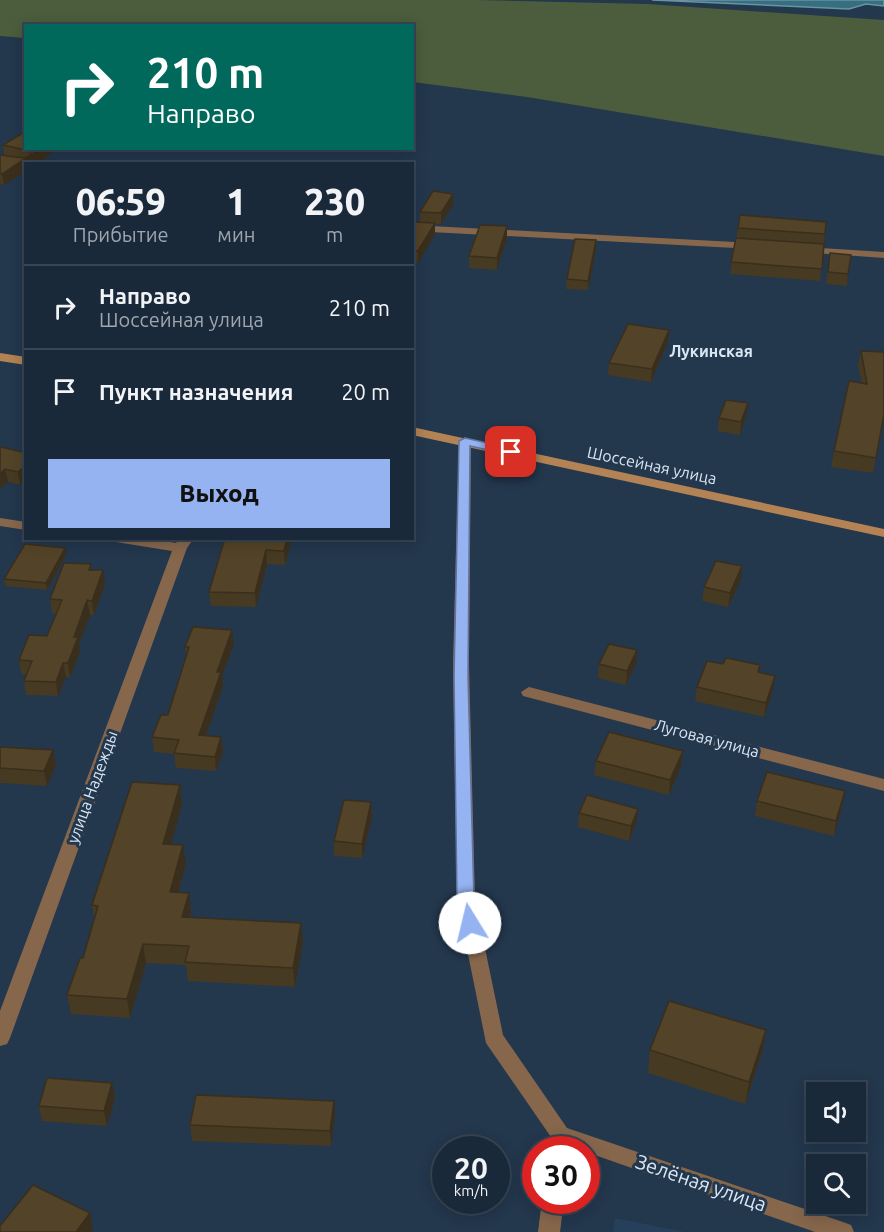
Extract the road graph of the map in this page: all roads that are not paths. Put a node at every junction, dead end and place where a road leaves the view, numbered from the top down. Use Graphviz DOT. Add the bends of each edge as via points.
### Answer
graph roads {
  1 [pos="414,228"];
  2 [pos="765,247"];
  3 [pos="789,249"];
  4 [pos="884,255"];
  5 [pos="0,357"];
  6 [pos="24,362"];
  7 [pos="414,431"];
  8 [pos="465,441"];
  9 [pos="0,522"];
  10 [pos="24,526"];
  11 [pos="884,532"];
  12 [pos="143,540"];
  13 [pos="184,543"];
  14 [pos="529,692"];
  15 [pos="884,785"];
  16 [pos="0,1038"];
  17 [pos="556,1136"];
  18 [pos="600,1154"];
  19 [pos="551,1214"];
  20 [pos="549,1232"];
  21 [pos="843,1232"];
  1 -- 2 [label="street"];
  3 -- 4 [label="street"];
  5 -- 6 [label="main road"];
  7 -- 8 [label="main road, Шоссейная улица"];
  8 -- 11 [label="main road, Шоссейная улица"];
  8 -- 17 [label="street, Зелёная улица" via="461,677 466,900 493,1037"];
  9 -- 10 [label="street"];
  12 -- 13 [label="street"];
  13 -- 16 [label="street, улица Надежды"];
  14 -- 15 [label="street, Луговая улица"];
  18 -- 21 [label="street, Зелёная улица"];
  19 -- 20 [label="street"];
}
